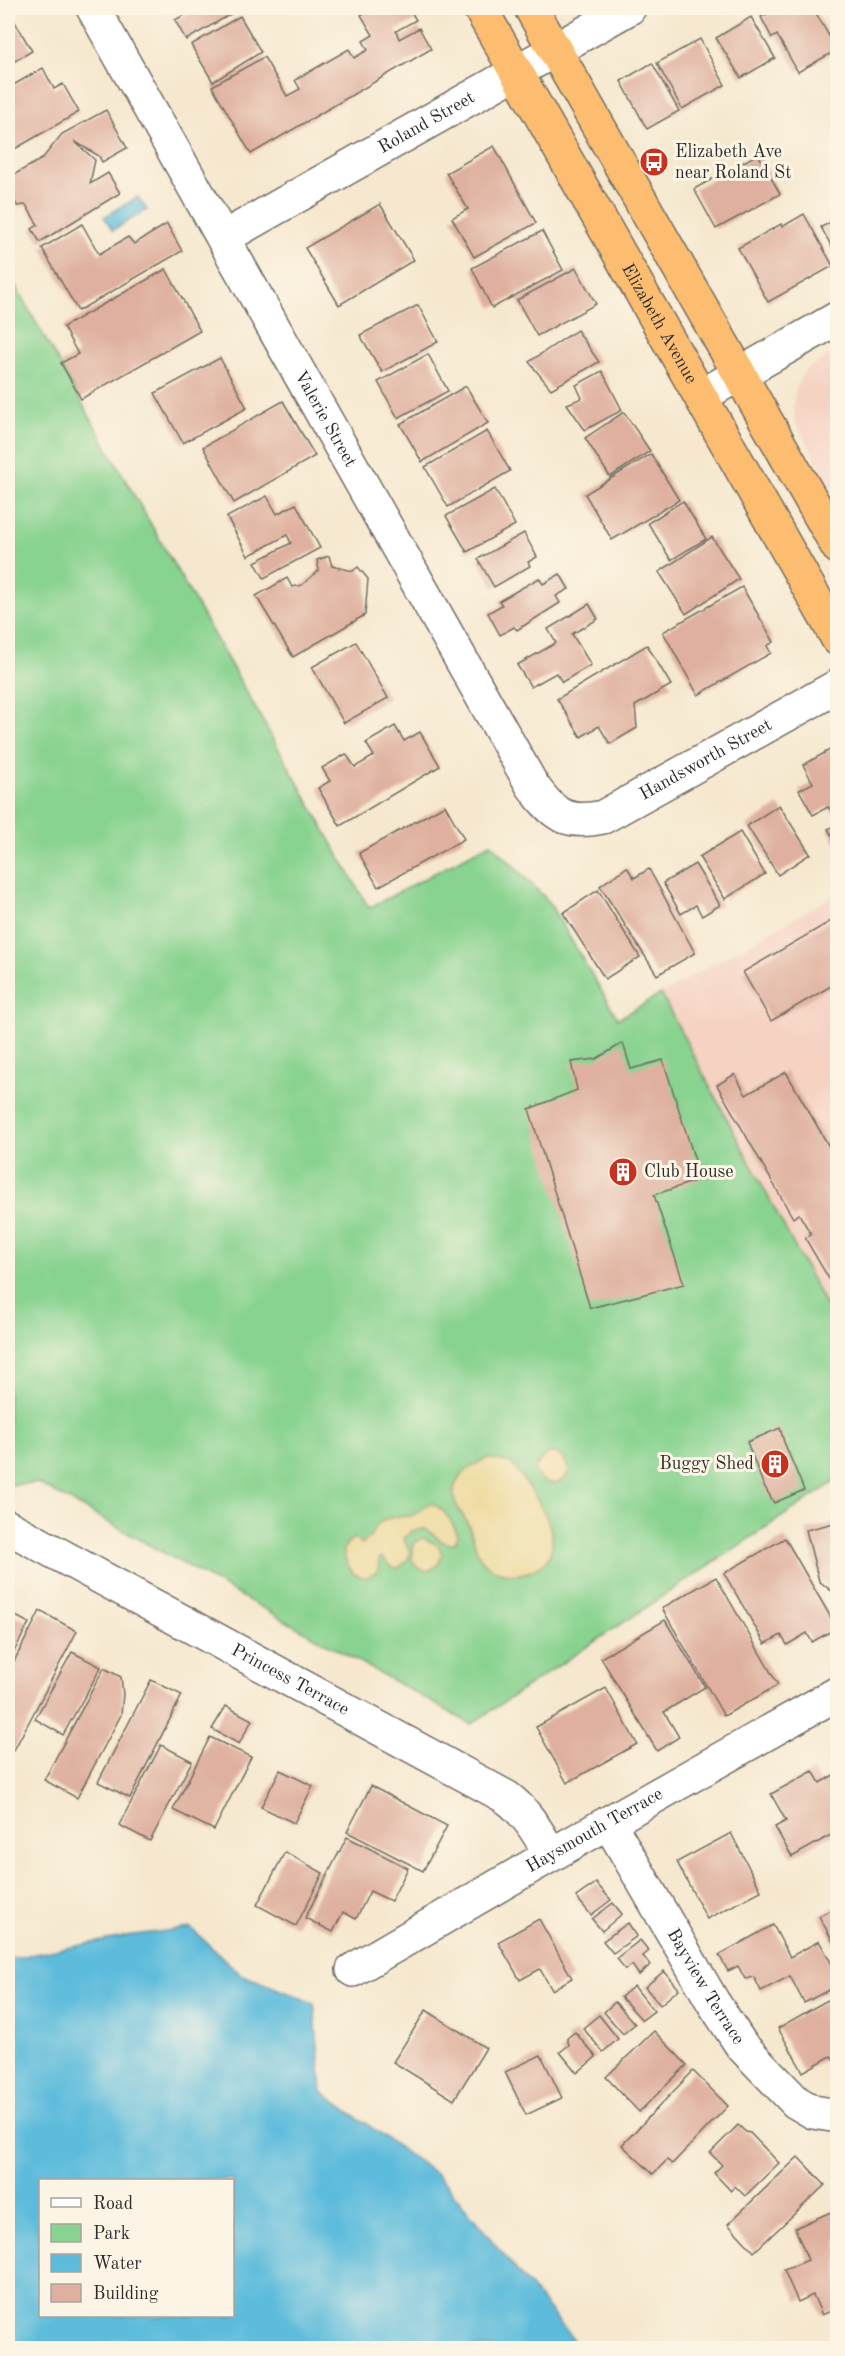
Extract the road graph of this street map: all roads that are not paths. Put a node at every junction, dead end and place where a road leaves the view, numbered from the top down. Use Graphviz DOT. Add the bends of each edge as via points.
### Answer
graph roads {
  1 [pos="93,8"];
  2 [pos="480,8"];
  3 [pos="531,8"];
  4 [pos="629,8"];
  5 [pos="555,50"];
  6 [pos="517,71"];
  7 [pos="223,238"];
  8 [pos="837,318"];
  9 [pos="740,375"];
  10 [pos="701,396"];
  11 [pos="837,547"];
  12 [pos="837,639"];
  13 [pos="837,686"];
  14 [pos="570,820"];
  15 [pos="8,1527"];
  16 [pos="836,1696"];
  17 [pos="609,1823"];
  18 [pos="551,1855"];
  19 [pos="353,1970"];
  20 [pos="837,2116"];
  1 -- 7 [label="street, Valerie Street"];
  2 -- 6 [label="highway, Elizabeth Avenue"];
  3 -- 5 [label="highway"];
  4 -- 5 [label="street, Roland Street"];
  5 -- 6 [label="street, Roland Street"];
  5 -- 9 [label="highway"];
  6 -- 7 [label="street, Roland Street"];
  6 -- 10 [label="highway, Elizabeth Avenue"];
  7 -- 14 [label="street, Valerie Street" via="532,785 554,810"];
  8 -- 9 [label="street"];
  9 -- 10 [label="street"];
  9 -- 11 [label="highway"];
  10 -- 12 [label="highway, Elizabeth Avenue"];
  13 -- 14 [label="street, Handsworth Street" via="620,810 590,820"];
  15 -- 18 [label="street, Princess Terrace" via="506,1797 530,1820"];
  16 -- 17 [label="street, Haysmouth Terrace"];
  17 -- 18 [label="street, Haysmouth Terrace"];
  17 -- 20 [label="street, Bayview Terrace" via="742,2046 796,2102 813,2112"];
  18 -- 19 [label="street, Haysmouth Terrace"];
}
